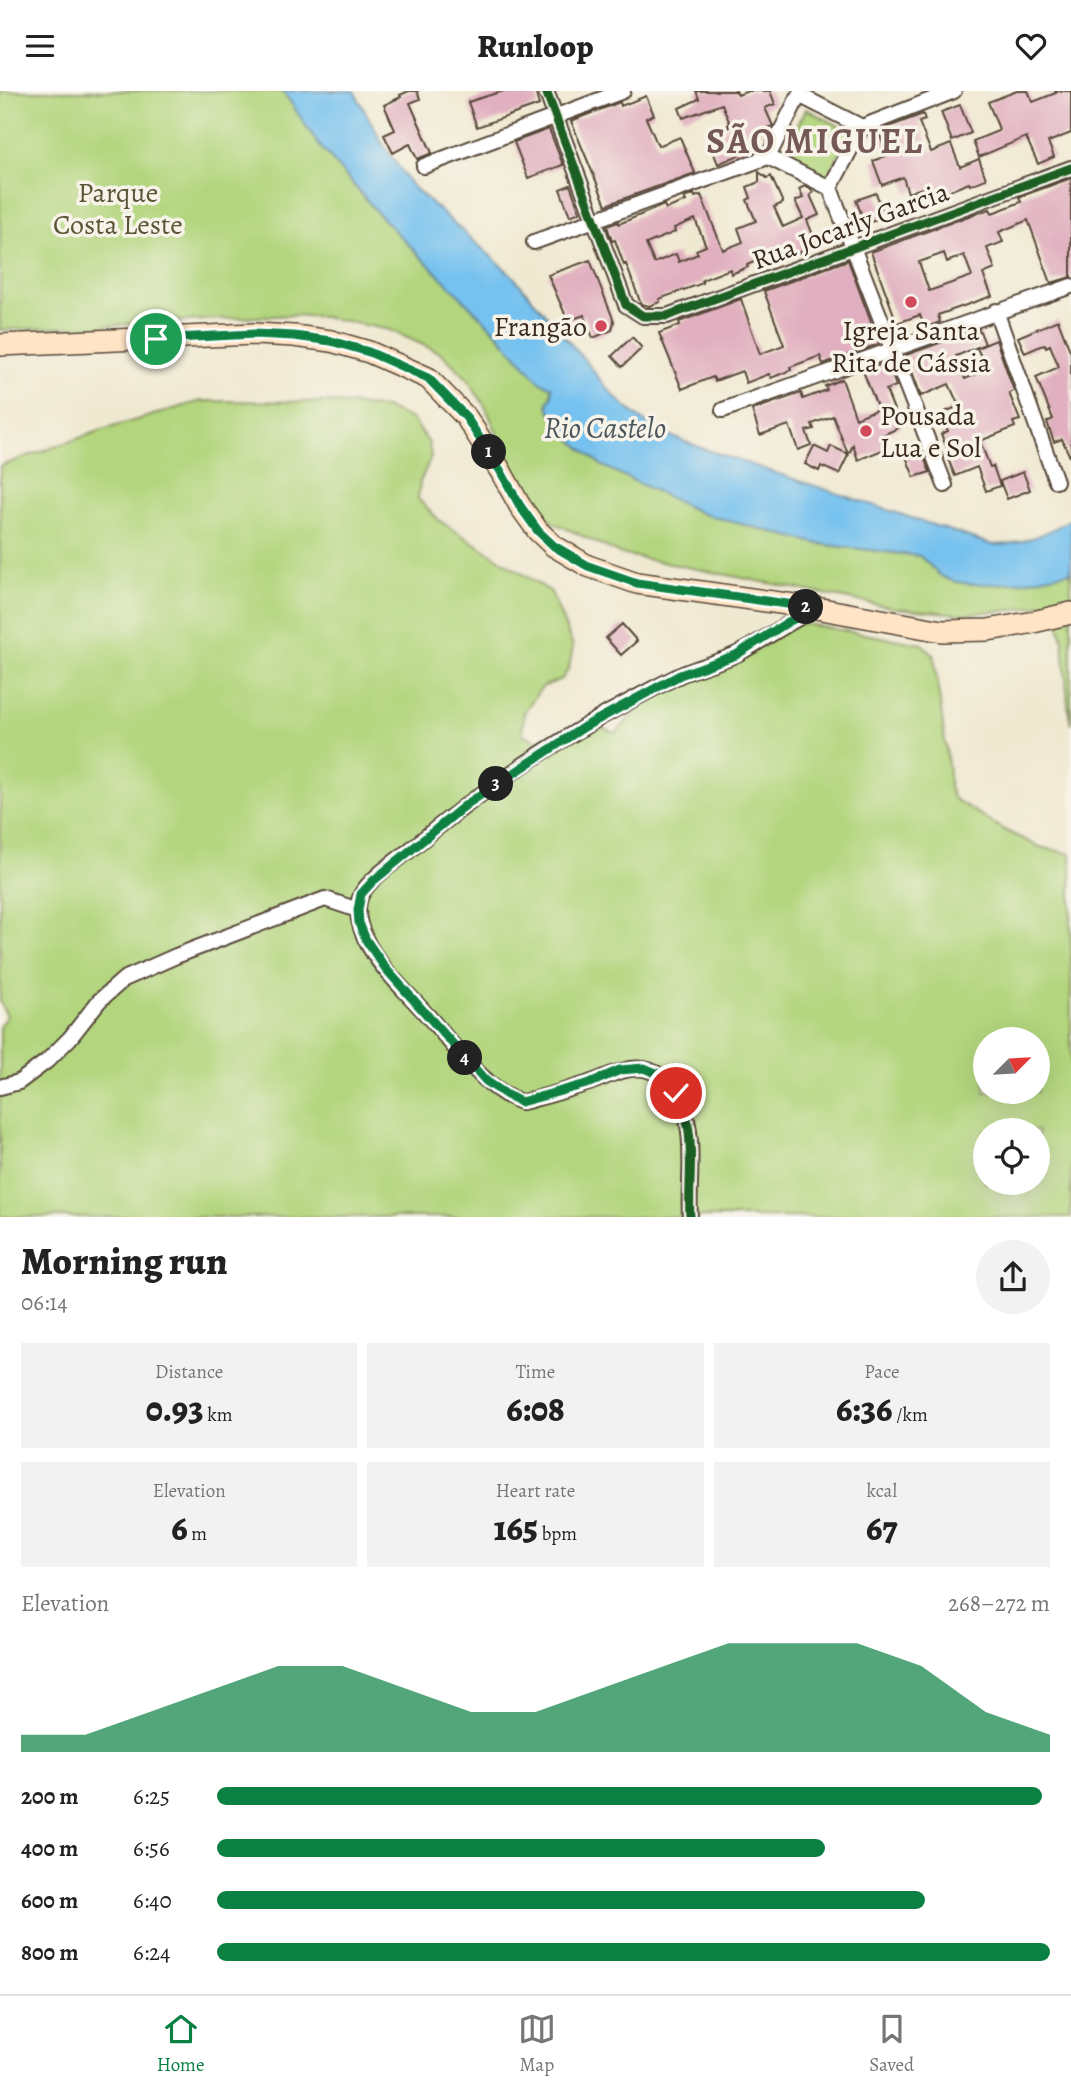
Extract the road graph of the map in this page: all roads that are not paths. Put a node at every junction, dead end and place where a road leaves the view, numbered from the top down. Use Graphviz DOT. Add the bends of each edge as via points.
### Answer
graph roads {
  1 [pos="546,91"];
  2 [pos="624,91"];
  3 [pos="954,91"];
  4 [pos="798,93"];
  5 [pos="555,115"];
  6 [pos="862,127"];
  7 [pos="768,157"];
  8 [pos="424,166"];
  9 [pos="1071,168"];
  10 [pos="830,188"];
  11 [pos="593,219"];
  12 [pos="534,242"];
  13 [pos="854,249"];
  14 [pos="1071,286"];
  15 [pos="996,311"];
  16 [pos="0,345"];
  17 [pos="891,349"];
  18 [pos="723,410"];
  19 [pos="1056,481"];
  20 [pos="945,485"];
  21 [pos="816,608"];
  22 [pos="1071,613"];
  23 [pos="358,910"];
  24 [pos="0,1087"];
  25 [pos="690,1217"];
  1 -- 5 [label="street"];
  2 -- 5 [label="street"];
  3 -- 6 [label="street"];
  4 -- 6 [label="street"];
  4 -- 7 [label="street"];
  5 -- 8 [label="street"];
  5 -- 11 [label="street"];
  6 -- 10 [label="street"];
  7 -- 10 [label="street"];
  7 -- 11 [label="street"];
  9 -- 13 [label="street, Rua Jocarly Garcia"];
  10 -- 13 [label="street"];
  11 -- 12 [label="street"];
  11 -- 13 [label="street, Rua Jocarly Garcia" via="626,305 643,316 667,316"];
  13 -- 17 [label="street"];
  14 -- 15 [label="street"];
  15 -- 17 [label="street"];
  15 -- 19 [label="street"];
  16 -- 21 [label="main road" via="254,334 331,341 369,352 428,378 466,417 538,531 588,566 637,583"];
  17 -- 18 [label="street"];
  17 -- 20 [label="street"];
  21 -- 22 [label="main road" via="942,631 988,630"];
  21 -- 23 [label="street" via="736,655 680,675 608,712 517,770 467,804 373,881 361,894"];
  23 -- 24 [label="street" via="325,899 124,979 47,1061 19,1082"];
  23 -- 25 [label="street" via="366,940 386,969 486,1081 507,1095 521,1102 620,1070 644,1068 658,1074 684,1110 692,1148"];
}
